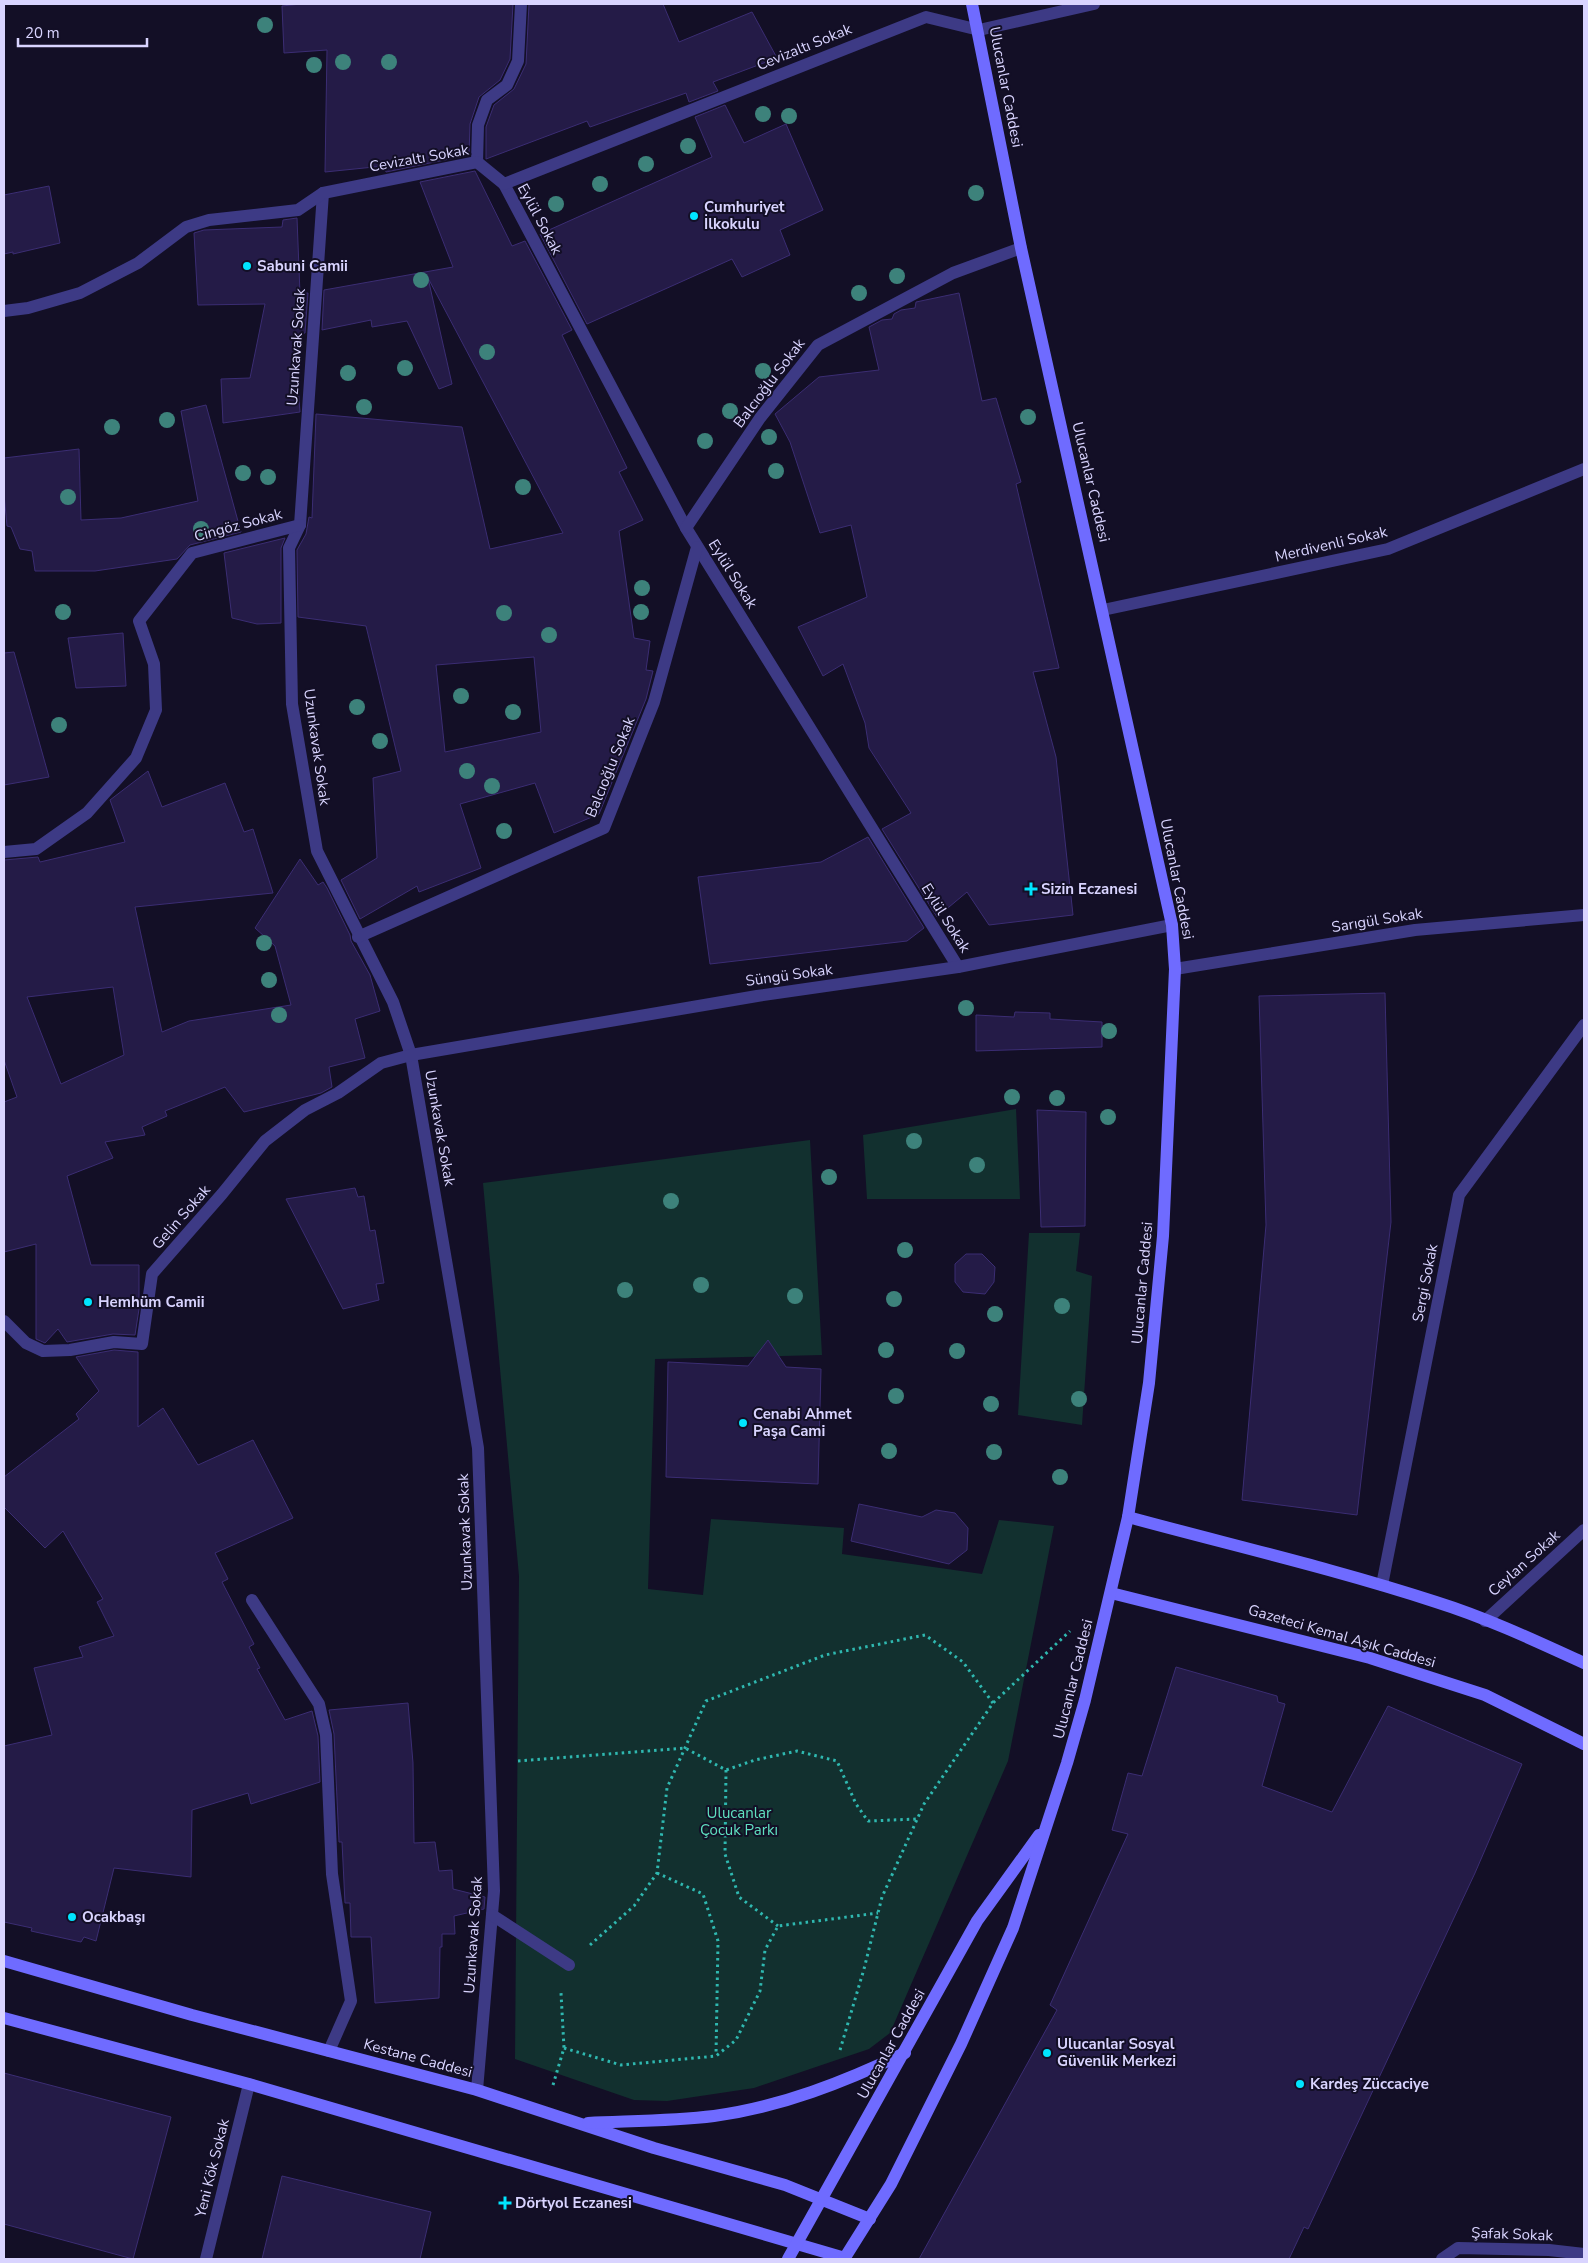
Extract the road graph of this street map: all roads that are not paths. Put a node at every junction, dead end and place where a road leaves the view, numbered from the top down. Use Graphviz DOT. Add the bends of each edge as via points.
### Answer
graph roads {
  1 [pos="521,4"];
  2 [pos="972,4"];
  3 [pos="1094,4"];
  4 [pos="979,30"];
  5 [pos="477,162"];
  6 [pos="504,184"];
  7 [pos="324,193"];
  8 [pos="1021,248"];
  9 [pos="4,311"];
  10 [pos="1584,469"];
  11 [pos="300,525"];
  12 [pos="686,528"];
  13 [pos="698,546"];
  14 [pos="1103,610"];
  15 [pos="4,852"];
  16 [pos="1584,915"];
  17 [pos="1172,925"];
  18 [pos="358,936"];
  19 [pos="958,966"];
  20 [pos="1175,969"];
  21 [pos="1584,1025"];
  22 [pos="411,1054"];
  23 [pos="4,1321"];
  24 [pos="1128,1517"];
  25 [pos="1584,1530"];
  26 [pos="1382,1585"];
  27 [pos="1111,1593"];
  28 [pos="252,1600"];
  29 [pos="1485,1621"];
  30 [pos="1584,1662"];
  31 [pos="1584,1744"];
  32 [pos="1046,1825"];
  33 [pos="492,1915"];
  34 [pos="4,1961"];
  35 [pos="569,1965"];
  36 [pos="4,2018"];
  37 [pos="329,2051"];
  38 [pos="904,2053"];
  39 [pos="249,2084"];
  40 [pos="477,2090"];
  41 [pos="578,2123"];
  42 [pos="821,2198"];
  43 [pos="870,2218"];
  44 [pos="796,2244"];
  45 [pos="1584,2254"];
  46 [pos="206,2259"];
  47 [pos="788,2259"];
  48 [pos="845,2259"];
  49 [pos="1442,2259"];
  1 -- 5 [label="street" via="518,61 507,85 487,100 478,125"];
  2 -- 4 [label="main road, Ulucanlar Caddesi"];
  3 -- 4 [label="street"];
  4 -- 6 [label="street, Cevizaltı Sokak" via="926,17"];
  4 -- 8 [label="main road, Ulucanlar Caddesi"];
  5 -- 6 [label="street, Cevizaltı Sokak"];
  5 -- 7 [label="street, Cevizaltı Sokak"];
  6 -- 12 [label="street, Eylül Sokak"];
  7 -- 9 [label="street, Cevizaltı Sokak" via="298,210 209,220 186,226 138,263 80,293 28,308"];
  7 -- 11 [label="street, Uzunkavak Sokak"];
  8 -- 12 [label="street, Balcıoğlu Sokak" via="953,273 818,345 760,418"];
  8 -- 14 [label="main road, Ulucanlar Caddesi"];
  10 -- 14 [label="street, Merdivenli Sokak" via="1388,549"];
  11 -- 15 [label="street, Cingöz Sokak" via="192,553 139,621 154,664 156,710 136,758 87,814 36,849"];
  11 -- 18 [label="street, Uzunkavak Sokak" via="289,548 292,704 317,852"];
  12 -- 13 [label="street, Eylül Sokak"];
  13 -- 18 [label="street, Balcıoğlu Sokak" via="654,702 604,828"];
  13 -- 19 [label="street, Eylül Sokak"];
  14 -- 17 [label="main road, Ulucanlar Caddesi"];
  16 -- 20 [label="street, Sarıgül Sokak" via="1415,930"];
  17 -- 19 [label="street, Süngü Sokak"];
  17 -- 20 [label="main road, Ulucanlar Caddesi"];
  18 -- 22 [label="street, Uzunkavak Sokak" via="393,1002"];
  19 -- 22 [label="street, Süngü Sokak"];
  20 -- 24 [label="main road, Ulucanlar Caddesi" via="1163,1236 1149,1384"];
  21 -- 26 [label="street, Sergi Sokak" via="1459,1194"];
  22 -- 23 [label="street, Gelin Sokak" via="381,1064 338,1093 305,1110 264,1141 152,1274 142,1344 114,1342 43,1351 26,1342"];
  22 -- 33 [label="street, Uzunkavak Sokak" via="478,1448 494,1891"];
  24 -- 26 [label="main road"];
  24 -- 27 [label="main road, Ulucanlar Caddesi"];
  25 -- 29 [label="street, Ceylan Sokak"];
  26 -- 29 [label="main road"];
  27 -- 31 [label="main road, Gazeteci Kemal Aşık Caddesi" via="1370,1658 1484,1696"];
  27 -- 32 [label="main road, Ulucanlar Caddesi" via="1083,1709"];
  28 -- 37 [label="street" via="319,1704 326,1735 332,1874 351,2001"];
  29 -- 30 [label="main road"];
  32 -- 38 [label="main road, Ulucanlar Caddesi" via="977,1921"];
  32 -- 43 [label="main road, Ulucanlar Caddesi" via="1013,1928 969,2026 891,2184"];
  33 -- 35 [label="street"];
  33 -- 40 [label="street, Uzunkavak Sokak"];
  34 -- 37 [label="main road, Kestane Caddesi"];
  36 -- 39 [label="main road"];
  37 -- 40 [label="main road, Kestane Caddesi"];
  38 -- 41 [label="main road" via="834,2086 741,2112"];
  38 -- 42 [label="main road, Ulucanlar Caddesi"];
  39 -- 44 [label="main road"];
  39 -- 46 [label="street, Yeni Kök Sokak"];
  40 -- 41 [label="main road, Kestane Caddesi"];
  41 -- 42 [label="main road, Kestane Caddesi"];
  42 -- 43 [label="main road, Kestane Caddesi"];
  42 -- 44 [label="main road, Ulucanlar Caddesi"];
  43 -- 48 [label="main road, Ulucanlar Caddesi"];
  44 -- 47 [label="main road, Ulucanlar Caddesi"];
  44 -- 48 [label="main road"];
  45 -- 49 [label="street, Şafak Sokak" via="1458,2248"];
}
